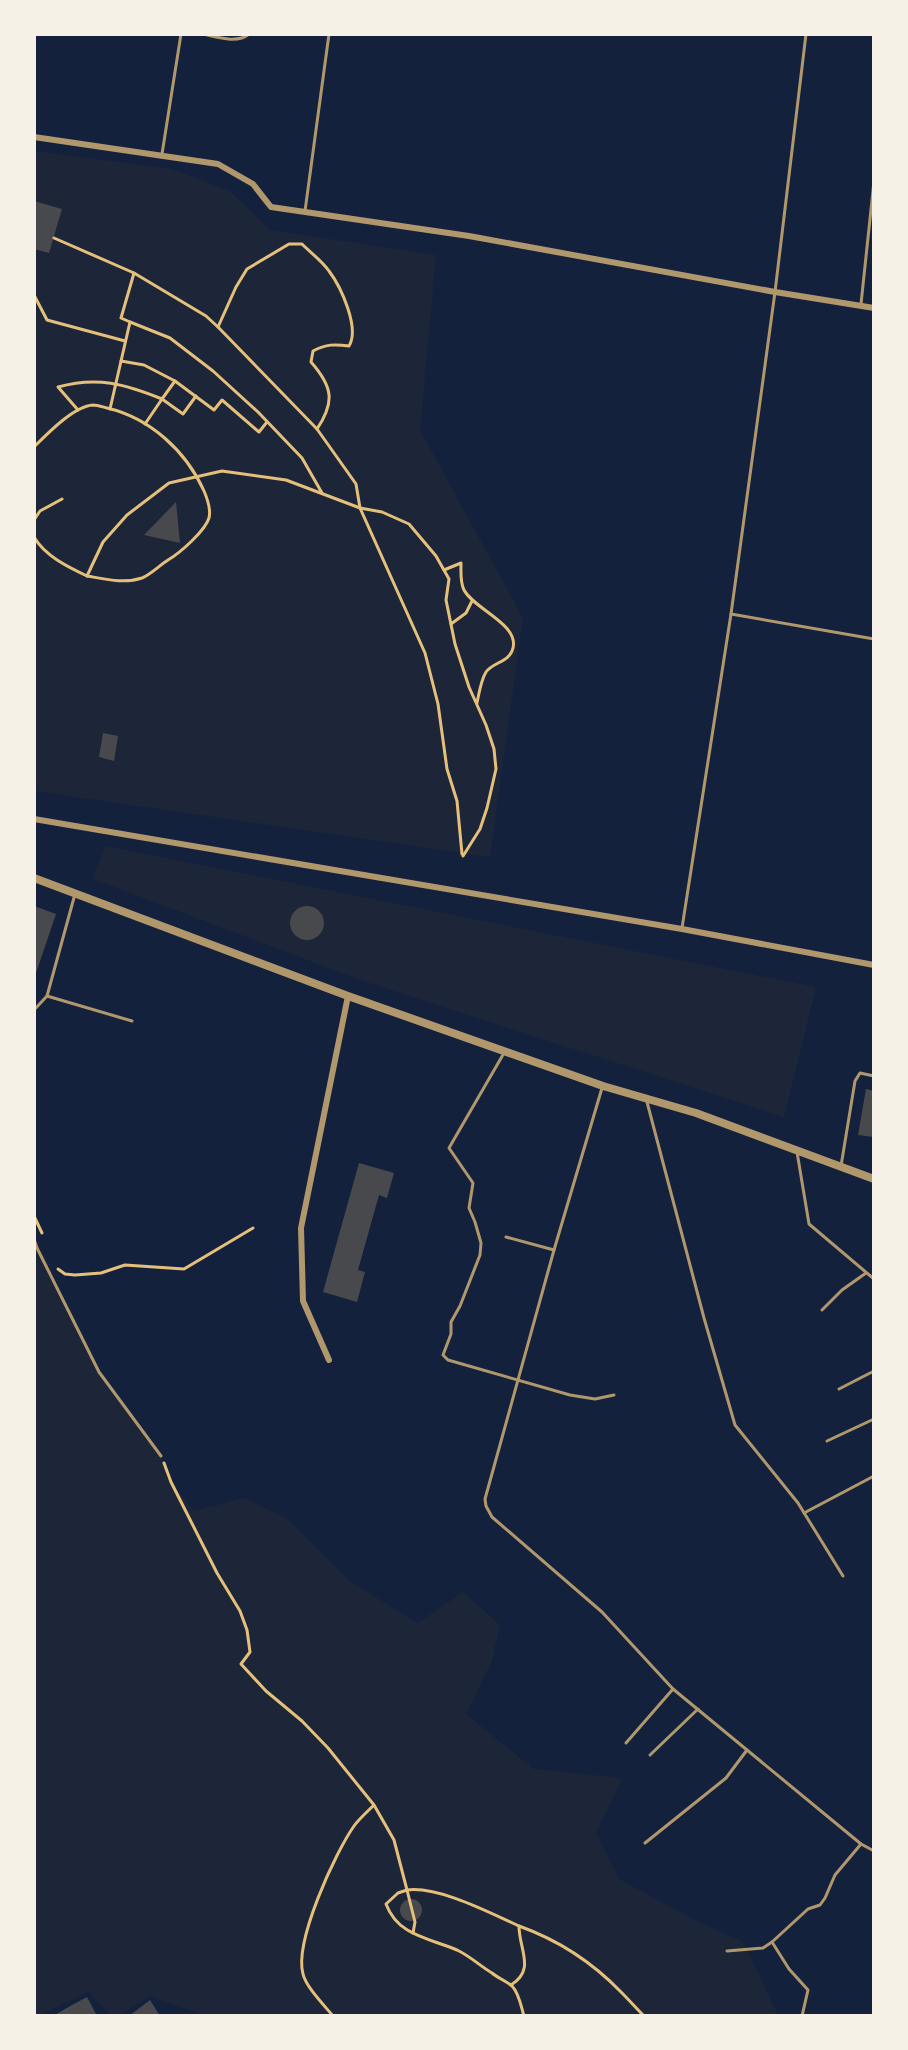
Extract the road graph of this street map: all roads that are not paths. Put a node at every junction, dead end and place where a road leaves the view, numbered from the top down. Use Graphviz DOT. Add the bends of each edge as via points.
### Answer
graph roads {
  1 [pos="181,34"];
  2 [pos="203,34"];
  3 [pos="249,34"];
  4 [pos="329,34"];
  5 [pos="806,34"];
  6 [pos="34,137"];
  7 [pos="161,156"];
  8 [pos="873,181"];
  9 [pos="304,213"];
  10 [pos="775,292"];
  11 [pos="861,306"];
  12 [pos="873,308"];
  13 [pos="731,614"];
  14 [pos="873,639"];
  15 [pos="34,819"];
  16 [pos="34,878"];
  17 [pos="76,893"];
  18 [pos="682,929"];
  19 [pos="873,965"];
  20 [pos="47,996"];
  21 [pos="348,996"];
  22 [pos="34,1010"];
  23 [pos="132,1021"];
  24 [pos="505,1051"];
  25 [pos="873,1076"];
  26 [pos="603,1086"];
  27 [pos="646,1097"];
  28 [pos="796,1150"];
  29 [pos="841,1167"];
  30 [pos="873,1179"];
  31 [pos="506,1237"];
  32 [pos="34,1239"];
  33 [pos="554,1250"];
  34 [pos="866,1273"];
  35 [pos="873,1279"];
  36 [pos="822,1310"];
  37 [pos="329,1360"];
  38 [pos="873,1371"];
  39 [pos="518,1380"];
  40 [pos="839,1389"];
  41 [pos="614,1395"];
  42 [pos="873,1419"];
  43 [pos="827,1441"];
  44 [pos="161,1456"];
  45 [pos="873,1476"];
  46 [pos="804,1513"];
  47 [pos="843,1576"];
  48 [pos="673,1689"];
  49 [pos="698,1709"];
  50 [pos="626,1743"];
  51 [pos="747,1750"];
  52 [pos="650,1755"];
  53 [pos="645,1843"];
  54 [pos="861,1844"];
  55 [pos="873,1851"];
  56 [pos="772,1942"];
  57 [pos="727,1951"];
  58 [pos="802,2016"];
  1 -- 7 [label="lane"];
  2 -- 3 [label="lane" via="237,40"];
  4 -- 9 [label="lane"];
  5 -- 10 [label="lane"];
  6 -- 7 [label="street"];
  7 -- 9 [label="street" via="218,164 254,184 271,207"];
  8 -- 11 [label="lane"];
  9 -- 10 [label="street" via="469,236"];
  10 -- 11 [label="street"];
  10 -- 13 [label="lane"];
  11 -- 12 [label="street"];
  13 -- 14 [label="lane"];
  13 -- 18 [label="lane"];
  15 -- 18 [label="street"];
  16 -- 17 [label="street"];
  17 -- 20 [label="lane"];
  17 -- 21 [label="street"];
  18 -- 19 [label="street"];
  20 -- 22 [label="lane"];
  20 -- 23 [label="lane"];
  21 -- 24 [label="street"];
  21 -- 37 [label="street" via="301,1228 303,1301"];
  24 -- 26 [label="street"];
  24 -- 39 [label="lane" via="449,1148 473,1183 469,1208 481,1243 471,1282 451,1322 443,1355 448,1360"];
  25 -- 29 [label="lane" via="860,1073 855,1081"];
  26 -- 27 [label="street"];
  26 -- 33 [label="lane"];
  27 -- 28 [label="street"];
  27 -- 46 [label="lane" via="735,1425"];
  28 -- 29 [label="street"];
  28 -- 34 [label="lane" via="809,1224"];
  29 -- 30 [label="street"];
  31 -- 33 [label="lane"];
  32 -- 44 [label="lane" via="99,1372"];
  33 -- 39 [label="lane"];
  34 -- 35 [label="lane"];
  34 -- 36 [label="lane"];
  38 -- 40 [label="lane"];
  39 -- 41 [label="lane" via="595,1399"];
  39 -- 48 [label="lane" via="485,1499 488,1512 602,1612"];
  42 -- 43 [label="lane"];
  45 -- 46 [label="lane"];
  46 -- 47 [label="lane"];
  48 -- 49 [label="lane"];
  48 -- 50 [label="lane"];
  49 -- 51 [label="lane"];
  49 -- 52 [label="lane"];
  51 -- 53 [label="lane" via="726,1778"];
  51 -- 54 [label="lane"];
  54 -- 55 [label="lane"];
  54 -- 56 [label="lane" via="835,1875 820,1905 808,1909"];
  56 -- 57 [label="lane" via="763,1948"];
  56 -- 58 [label="lane" via="808,1990"];
}
